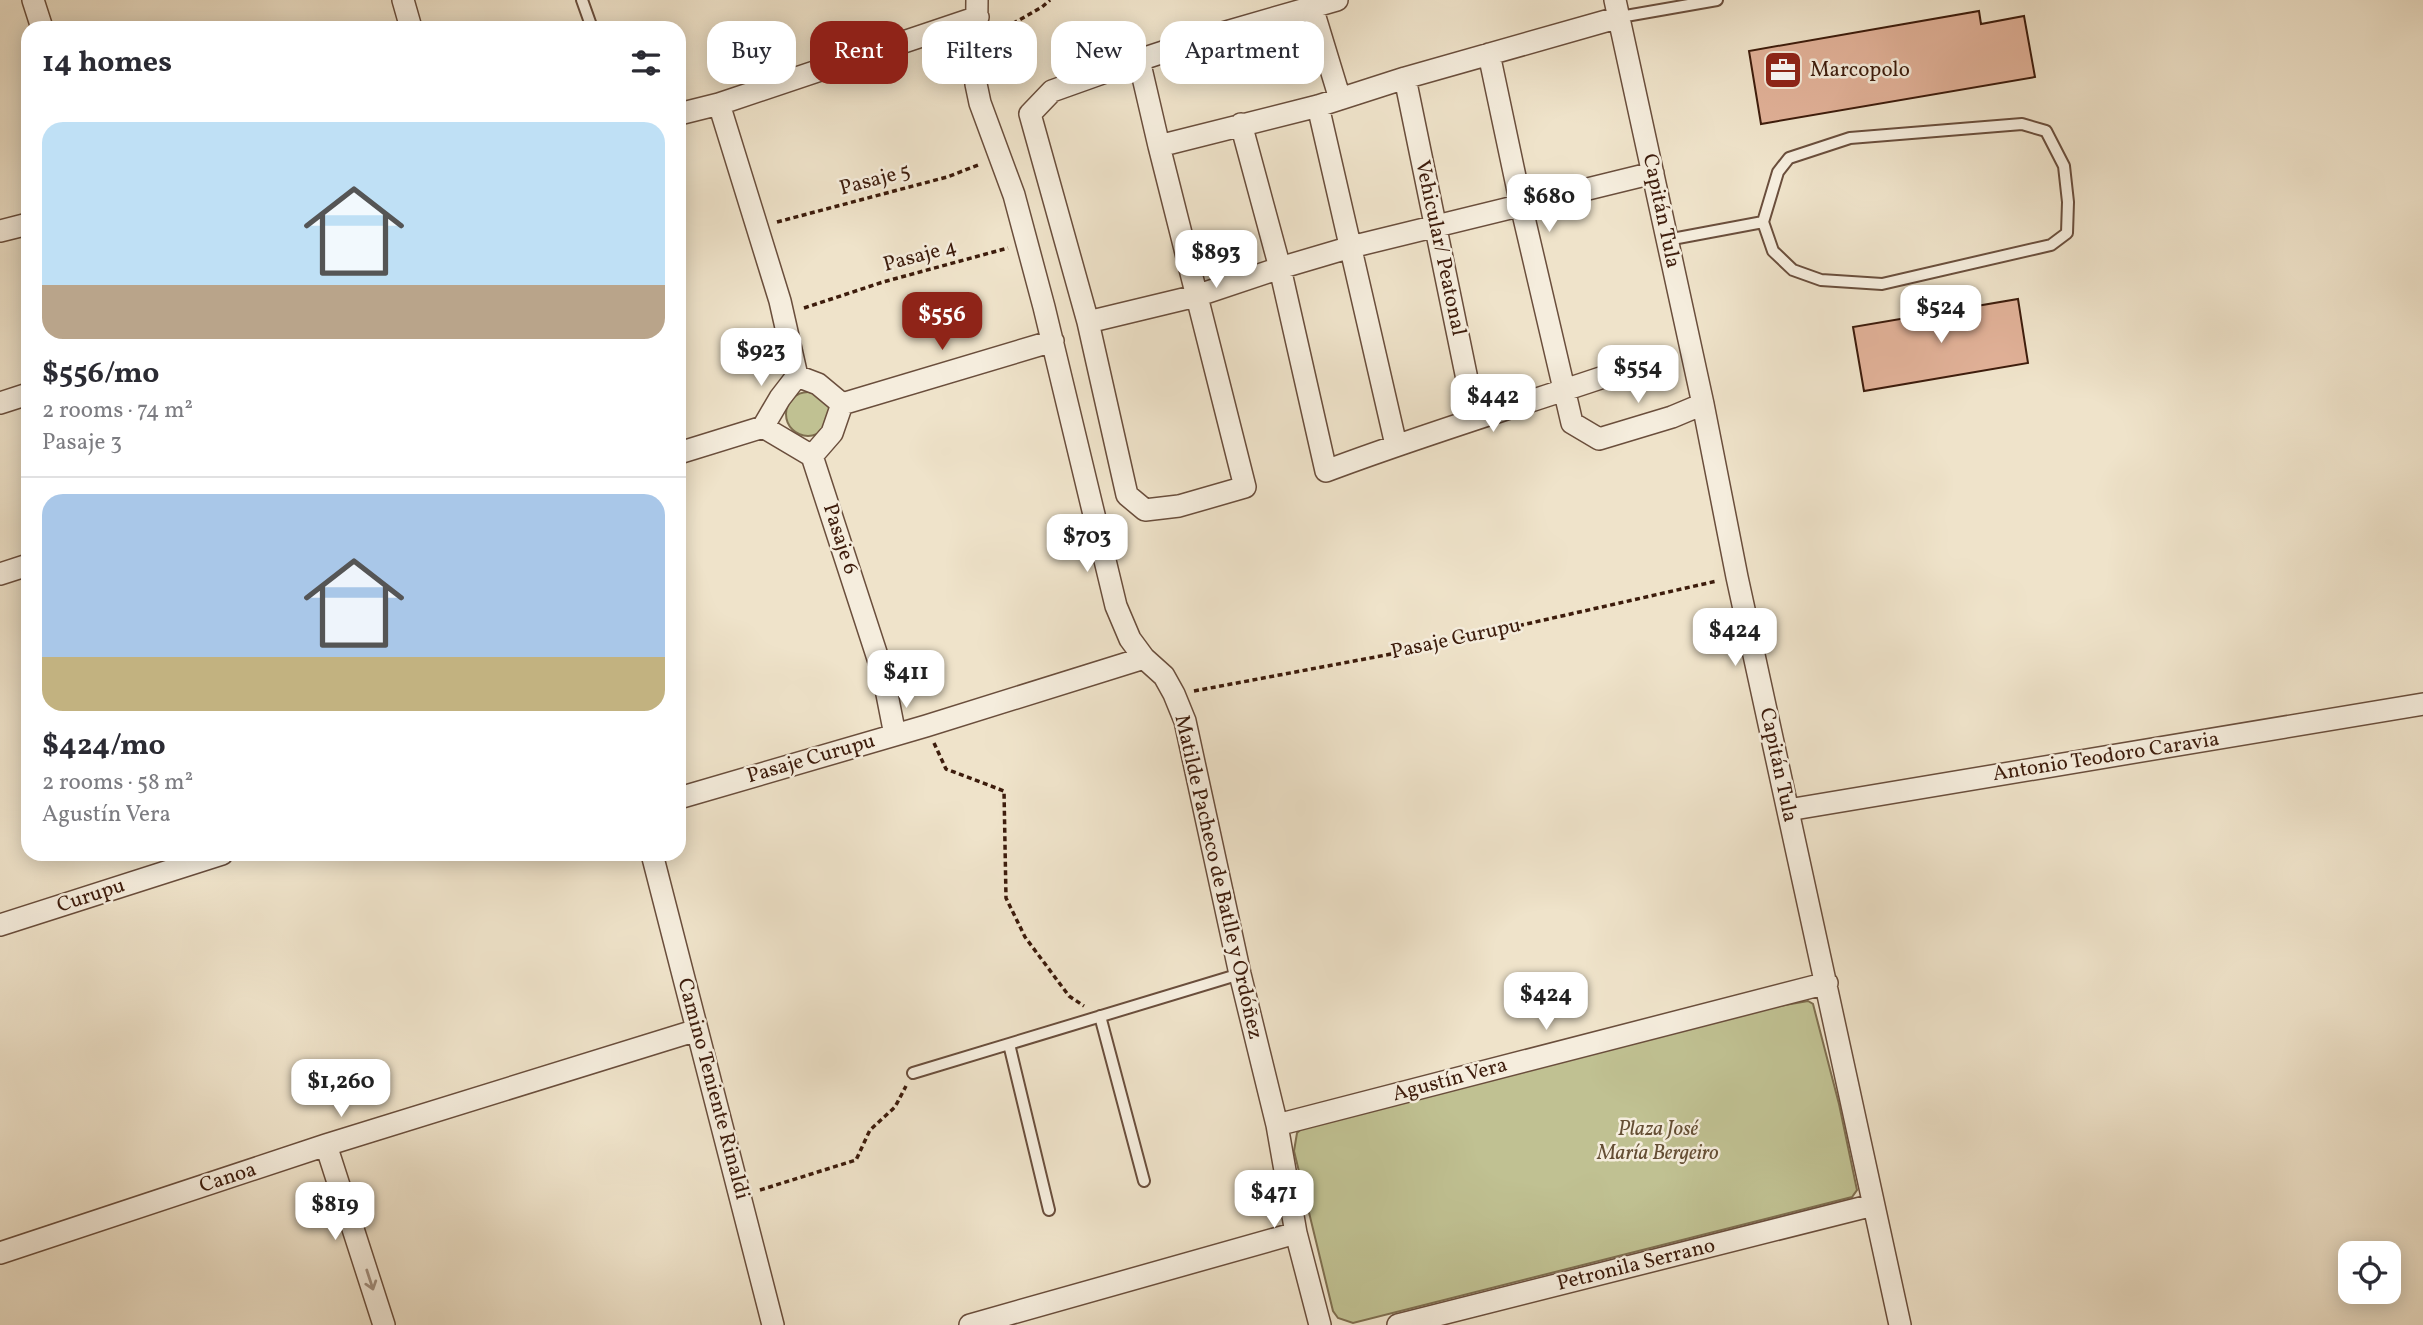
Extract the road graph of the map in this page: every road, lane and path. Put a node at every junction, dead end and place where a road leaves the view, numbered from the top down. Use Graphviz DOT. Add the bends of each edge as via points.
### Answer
graph roads {
  1 [pos="33,0"];
  2 [pos="402,0"];
  3 [pos="582,0"];
  4 [pos="1050,0"];
  5 [pos="1337,0"];
  6 [pos="1717,0"];
  7 [pos="1312,7"];
  8 [pos="977,8"];
  9 [pos="1617,9"];
  10 [pos="39,21"];
  11 [pos="409,21"];
  12 [pos="590,21"];
  13 [pos="1489,54"];
  14 [pos="1146,58"];
  15 [pos="1405,78"];
  16 [pos="1072,84"];
  17 [pos="1145,84"];
  18 [pos="1340,99"];
  19 [pos="719,104"];
  20 [pos="1318,106"];
  21 [pos="686,112"];
  22 [pos="1241,124"];
  23 [pos="1159,146"];
  24 [pos="999,157"];
  25 [pos="1653,173"];
  26 [pos="1521,205"];
  27 [pos="1763,222"];
  28 [pos="21,226"];
  29 [pos="1436,226"];
  30 [pos="756,228"];
  31 [pos="0,231"];
  32 [pos="1667,240"];
  33 [pos="1026,242"];
  34 [pos="1351,247"];
  35 [pos="1280,268"];
  36 [pos="1196,296"];
  37 [pos="782,315"];
  38 [pos="1088,322"];
  39 [pos="1053,341"];
  40 [pos="1648,362"];
  41 [pos="797,376"];
  42 [pos="1565,391"];
  43 [pos="21,396"];
  44 [pos="0,403"];
  45 [pos="842,404"];
  46 [pos="1703,404"];
  47 [pos="1475,418"];
  48 [pos="763,428"];
  49 [pos="1396,445"];
  50 [pos="686,451"];
  51 [pos="812,456"];
  52 [pos="21,567"];
  53 [pos="0,574"];
  54 [pos="1737,577"];
  55 [pos="1144,658"];
  56 [pos="1174,694"];
  57 [pos="2423,704"];
  58 [pos="926,726"];
  59 [pos="895,735"];
  60 [pos="686,796"];
  61 [pos="1788,810"];
  62 [pos="200,861"];
  63 [pos="654,861"];
  64 [pos="0,925"];
  65 [pos="1240,974"];
  66 [pos="1827,983"];
  67 [pos="1100,1016"];
  68 [pos="697,1030"];
  69 [pos="1009,1044"];
  70 [pos="913,1073"];
  71 [pos="1277,1125"];
  72 [pos="326,1145"];
  73 [pos="1144,1181"];
  74 [pos="741,1196"];
  75 [pos="1873,1206"];
  76 [pos="1049,1210"];
  77 [pos="1296,1233"];
  78 [pos="0,1253"];
  79 [pos="384,1325"];
  80 [pos="773,1325"];
  81 [pos="970,1325"];
  82 [pos="1320,1325"];
  83 [pos="1398,1325"];
  84 [pos="1900,1325"];
  1 -- 10 [label="street"];
  2 -- 11 [label="street"];
  3 -- 12 [label="lane"];
  4 -- 8 [label="path" via="995,33"];
  5 -- 7 [label="street"];
  6 -- 9 [label="lane"];
  7 -- 14 [label="street"];
  7 -- 18 [label="street"];
  8 -- 19 [label="street"];
  8 -- 24 [label="street, Matilde Pacheco de Batlle y Ordóñez" via="976,84"];
  9 -- 13 [label="street"];
  9 -- 25 [label="street, Capitán Tula"];
  13 -- 15 [label="street"];
  13 -- 26 [label="street"];
  15 -- 18 [label="street"];
  15 -- 29 [label="street, Vehicular/ Peatonal"];
  16 -- 38 [label="street" via="1052,91 1030,114"];
  17 -- 23 [label="street"];
  18 -- 20 [label="street"];
  19 -- 21 [label="street"];
  19 -- 30 [label="street"];
  20 -- 22 [label="street"];
  20 -- 34 [label="street"];
  22 -- 23 [label="street"];
  22 -- 35 [label="street"];
  23 -- 36 [label="street"];
  24 -- 30 [label="path, Pasaje 5" via="947,177"];
  24 -- 33 [label="street, Matilde Pacheco de Batlle y Ordóñez"];
  25 -- 26 [label="street"];
  25 -- 32 [label="street, Capitán Tula"];
  26 -- 29 [label="street"];
  26 -- 42 [label="street"];
  27 -- 27 [label="lane" via="1778,172 1789,158 1850,138 2022,124 2046,131 2064,166 2067,233 2051,245 1882,284 1821,280 1793,270 1773,251"];
  27 -- 32 [label="lane"];
  28 -- 31 [label="street"];
  29 -- 34 [label="street"];
  29 -- 47 [label="street, Vehicular/ Peatonal"];
  30 -- 37 [label="street"];
  32 -- 46 [label="street, Capitán Tula"];
  33 -- 37 [label="path, Pasaje 4"];
  33 -- 39 [label="street, Matilde Pacheco de Batlle y Ordóñez"];
  34 -- 35 [label="street"];
  34 -- 49 [label="street"];
  35 -- 36 [label="street"];
  35 -- 49 [label="street" via="1326,471"];
  36 -- 38 [label="street"];
  36 -- 38 [label="street" via="1245,487 1179,506 1145,510 1127,495"];
  37 -- 41 [label="street"];
  39 -- 45 [label="street"];
  39 -- 55 [label="street, Matilde Pacheco de Batlle y Ordóñez" via="1116,606 1129,639"];
  40 -- 42 [label="street"];
  41 -- 45 [label="street" via="818,384"];
  41 -- 48 [label="street"];
  42 -- 46 [label="street" via="1572,423 1599,439"];
  42 -- 47 [label="street"];
  43 -- 44 [label="street"];
  45 -- 51 [label="street" via="832,433"];
  46 -- 54 [label="street, Capitán Tula"];
  47 -- 49 [label="street"];
  48 -- 50 [label="street"];
  48 -- 51 [label="street"];
  51 -- 59 [label="street, Pasaje 6" via="883,674"];
  52 -- 53 [label="street"];
  54 -- 56 [label="path, Pasaje Curupu" via="1402,652"];
  54 -- 61 [label="street, Capitán Tula"];
  55 -- 56 [label="street, Matilde Pacheco de Batlle y Ordóñez" via="1164,676"];
  55 -- 58 [label="street, Pasaje Curupu"];
  56 -- 65 [label="street, Matilde Pacheco de Batlle y Ordóñez" via="1185,721"];
  57 -- 61 [label="street, Antonio Teodoro Caravia"];
  58 -- 59 [label="street, Pasaje Curupu"];
  58 -- 67 [label="path" via="946,769 1004,792 1006,898 1025,937 1069,996"];
  59 -- 60 [label="street, Pasaje Curupu"];
  61 -- 66 [label="street, Capitán Tula"];
  62 -- 64 [label="street, Curupu"];
  63 -- 68 [label="street, Camino Teniente Rinaldi"];
  65 -- 67 [label="lane"];
  65 -- 71 [label="street, Matilde Pacheco de Batlle y Ordóñez"];
  66 -- 71 [label="street, Agustín Vera"];
  66 -- 75 [label="street, Capitán Tula"];
  67 -- 69 [label="lane"];
  67 -- 73 [label="lane"];
  68 -- 72 [label="street, Canoa"];
  68 -- 74 [label="street, Camino Teniente Rinaldi"];
  69 -- 70 [label="lane"];
  69 -- 76 [label="lane"];
  70 -- 74 [label="path" via="895,1107 870,1130 856,1160"];
  71 -- 77 [label="street, Matilde Pacheco de Batlle y Ordóñez"];
  72 -- 78 [label="street, Canoa"];
  72 -- 79 [label="street, one-way"];
  74 -- 80 [label="street, Camino Teniente Rinaldi"];
  75 -- 83 [label="street, Petronila Serrano"];
  75 -- 84 [label="street, Capitán Tula"];
  77 -- 81 [label="street"];
  77 -- 82 [label="street, Matilde Pacheco de Batlle y Ordóñez"];
}
